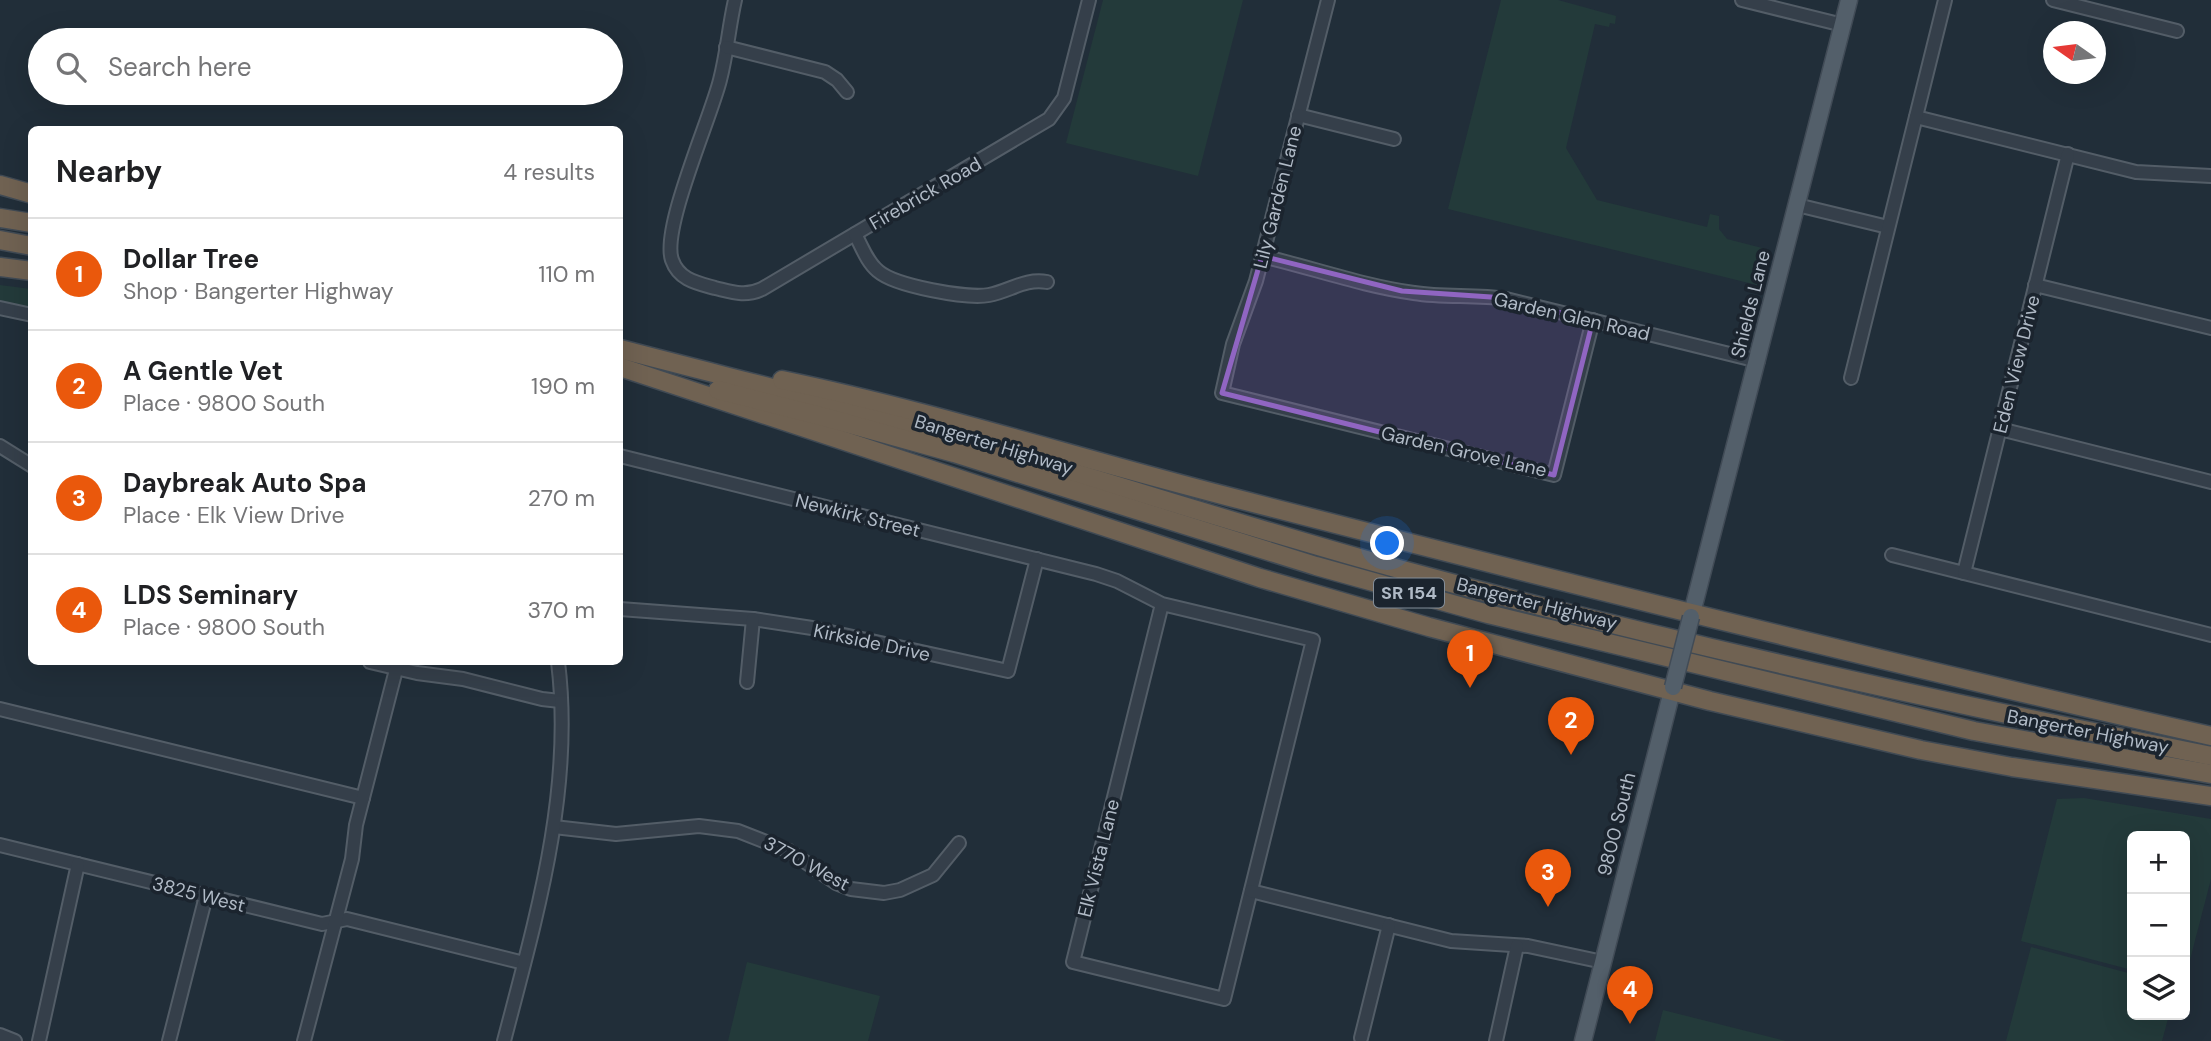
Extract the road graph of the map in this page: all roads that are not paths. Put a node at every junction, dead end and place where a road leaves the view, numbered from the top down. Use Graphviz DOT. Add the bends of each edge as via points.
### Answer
graph roads {
  1 [pos="735,0"];
  2 [pos="1089,0"];
  3 [pos="1328,0"];
  4 [pos="1742,0"];
  5 [pos="1849,0"];
  6 [pos="1945,0"];
  7 [pos="2053,0"];
  8 [pos="1843,26"];
  9 [pos="2178,31"];
  10 [pos="726,47"];
  11 [pos="847,92"];
  12 [pos="1298,115"];
  13 [pos="1916,117"];
  14 [pos="1394,139"];
  15 [pos="2068,154"];
  16 [pos="2211,176"];
  17 [pos="0,186"];
  18 [pos="28,193"];
  19 [pos="1797,205"];
  20 [pos="0,218"];
  21 [pos="28,222"];
  22 [pos="1888,227"];
  23 [pos="855,234"];
  24 [pos="0,240"];
  25 [pos="28,245"];
  26 [pos="1262,256"];
  27 [pos="0,267"];
  28 [pos="28,270"];
  29 [pos="1047,282"];
  30 [pos="2035,285"];
  31 [pos="0,308"];
  32 [pos="28,314"];
  33 [pos="1592,320"];
  34 [pos="2211,328"];
  35 [pos="623,350"];
  36 [pos="623,350"];
  37 [pos="1758,360"];
  38 [pos="623,368"];
  39 [pos="623,368"];
  40 [pos="1851,378"];
  41 [pos="1222,393"];
  42 [pos="2000,429"];
  43 [pos="0,446"];
  44 [pos="623,457"];
  45 [pos="28,464"];
  46 [pos="2211,482"];
  47 [pos="1892,555"];
  48 [pos="1037,559"];
  49 [pos="1964,573"];
  50 [pos="1162,604"];
  51 [pos="623,609"];
  52 [pos="1691,616"];
  53 [pos="753,619"];
  54 [pos="2211,635"];
  55 [pos="397,665"];
  56 [pos="558,665"];
  57 [pos="747,682"];
  58 [pos="1673,689"];
  59 [pos="560,701"];
  60 [pos="0,709"];
  61 [pos="2211,736"];
  62 [pos="2211,756"];
  63 [pos="2211,774"];
  64 [pos="2211,796"];
  65 [pos="363,799"];
  66 [pos="554,827"];
  67 [pos="959,843"];
  68 [pos="0,845"];
  69 [pos="78,864"];
  70 [pos="1251,891"];
  71 [pos="206,896"];
  72 [pos="335,922"];
  73 [pos="1389,925"];
  74 [pos="1517,946"];
  75 [pos="1603,962"];
  76 [pos="524,963"];
  77 [pos="0,1035"];
  78 [pos="1361,1038"];
  79 [pos="15,1041"];
  80 [pos="39,1041"];
  81 [pos="169,1041"];
  82 [pos="304,1041"];
  83 [pos="505,1041"];
  84 [pos="1496,1041"];
  85 [pos="1583,1041"];
  1 -- 10 [label="street"];
  2 -- 23 [label="street, Firebrick Road" via="1066,89 1049,119"];
  3 -- 12 [label="street, Lily Garden Lane"];
  4 -- 8 [label="street"];
  5 -- 8 [label="main road, Shields Lane"];
  6 -- 13 [label="street"];
  7 -- 9 [label="street"];
  8 -- 19 [label="main road, Shields Lane"];
  10 -- 11 [label="street" via="825,72"];
  10 -- 23 [label="street, Firebrick Road" via="714,102 671,239 672,260 683,276 737,294 752,293"];
  12 -- 14 [label="street"];
  12 -- 26 [label="street, Lily Garden Lane"];
  13 -- 15 [label="street"];
  13 -- 22 [label="street"];
  15 -- 16 [label="street" via="2149,174"];
  15 -- 30 [label="street, Eden View Drive"];
  17 -- 18 [label="highway"];
  19 -- 22 [label="street"];
  19 -- 37 [label="main road, Shields Lane"];
  20 -- 21 [label="highway"];
  22 -- 40 [label="street"];
  23 -- 29 [label="street" via="878,271 925,288 975,297 1028,282"];
  24 -- 25 [label="highway"];
  26 -- 33 [label="street, Garden Glen Road" via="1402,291 1499,298"];
  26 -- 41 [label="street, Lily Garden Lane"];
  27 -- 28 [label="highway"];
  30 -- 34 [label="street"];
  30 -- 42 [label="street, Eden View Drive"];
  31 -- 32 [label="street"];
  33 -- 37 [label="street, Garden Glen Road"];
  33 -- 41 [label="street, Garden Grove Lane" via="1554,475"];
  35 -- 52 [label="highway" via="905,408 1170,482"];
  36 -- 62 [label="highway, Bangerter Highway / SR 154" via="950,436 1477,590 1872,686"];
  37 -- 52 [label="main road, Shields Lane"];
  38 -- 58 [label="highway" via="1294,589"];
  39 -- 63 [label="highway, Bangerter Highway / SR 154" via="881,432 1488,614 1974,731"];
  42 -- 46 [label="street"];
  42 -- 49 [label="street, Eden View Drive"];
  43 -- 45 [label="street"];
  44 -- 48 [label="street, Newkirk Street"];
  47 -- 49 [label="street"];
  48 -- 50 [label="street, Newkirk Street" via="1117,581"];
  48 -- 53 [label="street, Kirkside Drive" via="1008,671"];
  49 -- 54 [label="street"];
  50 -- 70 [label="street, Newkirk Street" via="1313,640"];
  50 -- 70 [label="street, Elk Vista Lane" via="1073,962 1224,999"];
  51 -- 53 [label="street, Kirkside Drive"];
  52 -- 58 [label="main road, 9800 South, bridge"];
  52 -- 61 [label="highway"];
  53 -- 57 [label="street"];
  55 -- 59 [label="street"];
  55 -- 65 [label="street"];
  56 -- 59 [label="street"];
  58 -- 64 [label="highway" via="1962,758"];
  58 -- 75 [label="main road, 9800 South"];
  59 -- 66 [label="street"];
  60 -- 65 [label="street"];
  65 -- 72 [label="street"];
  66 -- 67 [label="street, 3770 West" via="616,834 699,826 738,831 774,843 836,883 884,892 933,875"];
  66 -- 76 [label="street"];
  68 -- 69 [label="street, 3825 West"];
  69 -- 71 [label="street, 3825 West"];
  69 -- 80 [label="street"];
  70 -- 73 [label="street"];
  71 -- 72 [label="street, 3825 West" via="322,924"];
  71 -- 81 [label="street"];
  72 -- 76 [label="street, 3825 West" via="347,919"];
  72 -- 82 [label="street"];
  73 -- 74 [label="street" via="1468,943"];
  73 -- 78 [label="street"];
  74 -- 75 [label="street"];
  74 -- 84 [label="street"];
  75 -- 85 [label="main road, 9800 South"];
  76 -- 83 [label="street"];
  77 -- 79 [label="street"];
}
